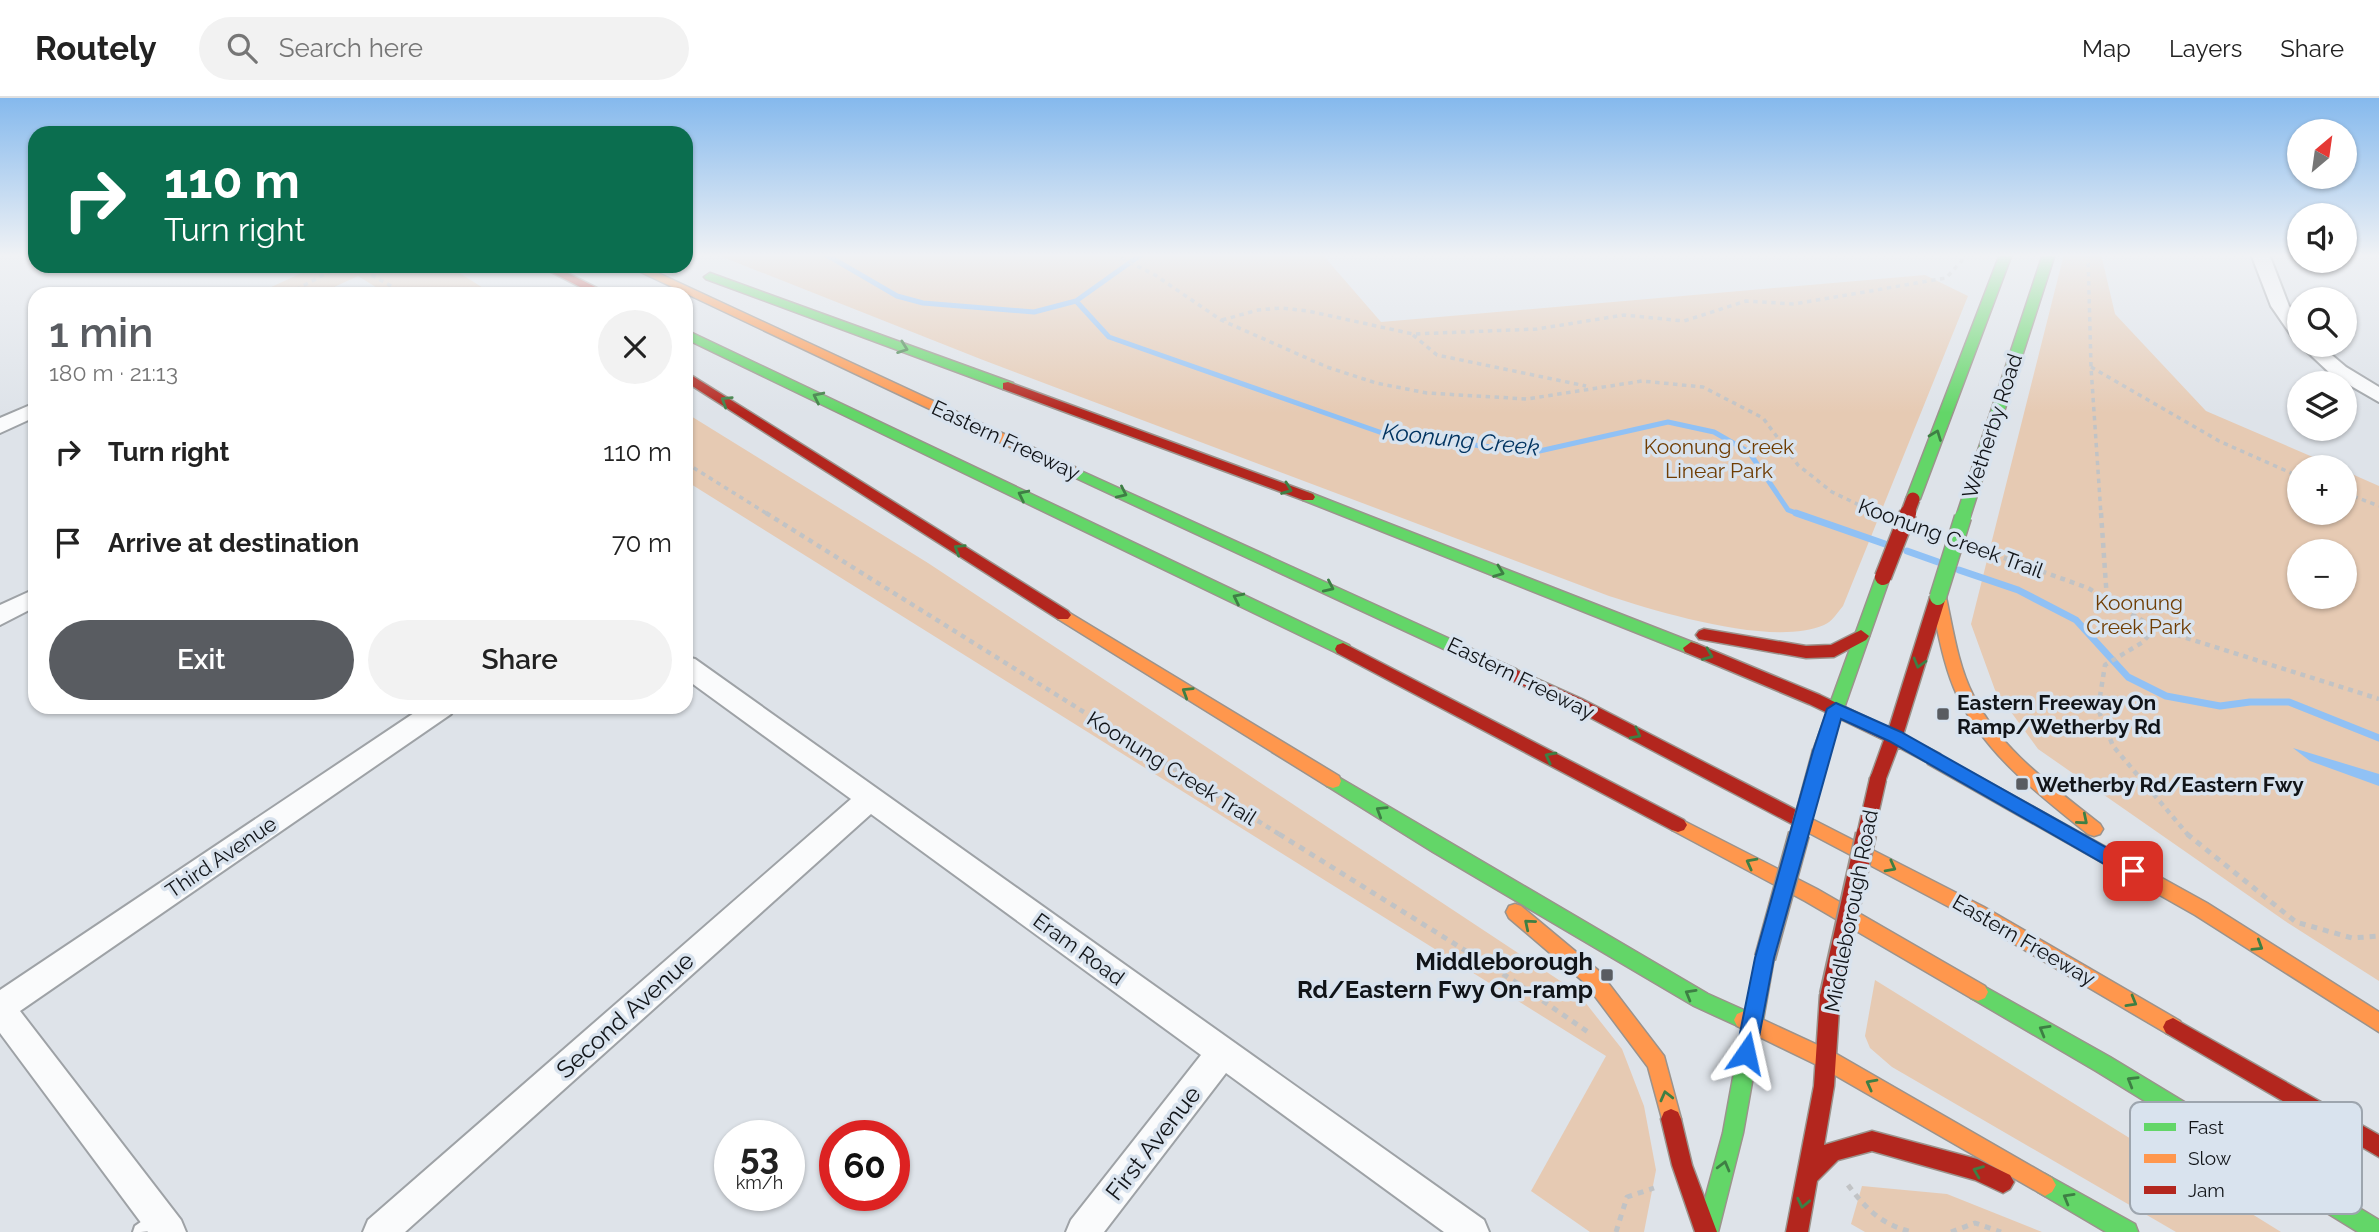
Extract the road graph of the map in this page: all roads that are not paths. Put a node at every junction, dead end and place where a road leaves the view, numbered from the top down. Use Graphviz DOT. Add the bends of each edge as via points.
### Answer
graph roads {
  1 [pos="720,307"];
  2 [pos="790,307"];
  3 [pos="1986,307"];
  4 [pos="2032,307"];
  5 [pos="693,337"];
  6 [pos="2323,357"];
  7 [pos="693,380"];
  8 [pos="2379,396"];
  9 [pos="28,412"];
  10 [pos="0,426"];
  11 [pos="1531,584"];
  12 [pos="1938,597"];
  13 [pos="28,601"];
  14 [pos="0,616"];
  15 [pos="1861,636"];
  16 [pos="693,671"];
  17 [pos="1836,709"];
  18 [pos="432,714"];
  19 [pos="1895,737"];
  20 [pos="870,798"];
  21 [pos="1439,847"];
  22 [pos="2201,909"];
  23 [pos="0,1008"];
  24 [pos="1752,1022"];
  25 [pos="2379,1023"];
  26 [pos="1222,1053"];
  27 [pos="1826,1059"];
  28 [pos="2165,1102"];
  29 [pos="2302,1102"];
  30 [pos="2362,1137"];
  31 [pos="2379,1147"];
  32 [pos="1810,1173"];
  33 [pos="2349,1214"];
  34 [pos="156,1227"];
  35 [pos="380,1232"];
  36 [pos="1083,1232"];
  37 [pos="1472,1232"];
  38 [pos="1706,1232"];
  39 [pos="1797,1232"];
  40 [pos="2106,1232"];
  41 [pos="2127,1232"];
  42 [pos="2378,1232"];
  1 -- 29 [label="main road, Eastern Freeway, one-way" via="1576,703 1978,913"];
  2 -- 11 [label="main road, one-way" via="1224,464"];
  15 -- 3 [label="main road, one-way, bridge"];
  4 -- 12 [label="main road, Wetherby Road, bridge"];
  28 -- 5 [label="main road, Eastern Freeway, one-way" via="1811,895 1343,649"];
  6 -- 8 [label="street"];
  21 -- 7 [label="main road, one-way"];
  9 -- 10 [label="street"];
  11 -- 15 [label="main road" via="1725,640 1806,652 1833,651"];
  11 -- 17 [label="main road, one-way"];
  12 -- 19 [label="main road, Middleborough Road, one-way"];
  12 -- 22 [label="main road, one-way" via="1965,697 1981,722 2044,787"];
  13 -- 14 [label="street"];
  15 -- 17 [label="main road"];
  16 -- 20 [label="street, Eram Road"];
  17 -- 19 [label="main road"];
  17 -- 24 [label="main road, bridge" via="1765,958"];
  18 -- 23 [label="street, Third Avenue"];
  19 -- 22 [label="main road"];
  19 -- 27 [label="main road, Middleborough Road, bridge" via="1878,779 1830,995"];
  20 -- 26 [label="street, Eram Road"];
  20 -- 35 [label="street, Second Avenue"];
  24 -- 21 [label="main road, one-way" via="1701,1000"];
  38 -- 21 [label="main road, one-way" via="1682,1165 1657,1063 1592,977"];
  22 -- 25 [label="main road, one-way"];
  23 -- 34 [label="street"];
  24 -- 27 [label="main road"];
  38 -- 24 [label="main road, one-way" via="1733,1133"];
  26 -- 36 [label="street, First Avenue"];
  26 -- 37 [label="street, Eram Road"];
  27 -- 32 [label="main road, Middleborough Road"];
  41 -- 27 [label="main road, one-way"];
  30 -- 31 [label="main road, Eastern Freeway, one-way"];
  32 -- 39 [label="main road, Middleborough Road, one-way"];
  40 -- 32 [label="main road, one-way" via="1977,1170 1872,1141 1832,1152"];
  42 -- 33 [label="main road, Eastern Freeway, one-way"];
}
